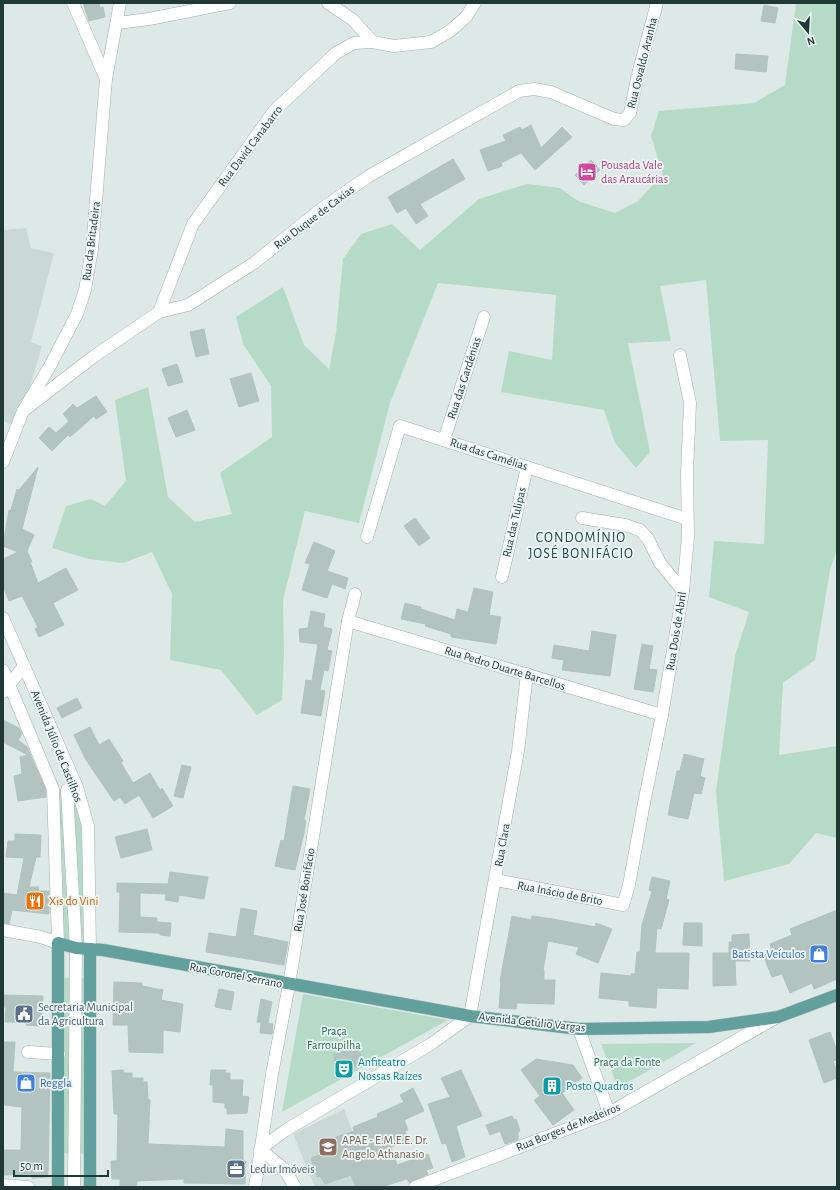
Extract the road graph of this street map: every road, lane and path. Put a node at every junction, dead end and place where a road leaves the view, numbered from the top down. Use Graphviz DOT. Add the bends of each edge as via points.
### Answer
graph roads {
  1 [pos="73,3"];
  2 [pos="120,3"];
  3 [pos="230,3"];
  4 [pos="328,3"];
  5 [pos="474,3"];
  6 [pos="657,3"];
  7 [pos="117,23"];
  8 [pos="373,42"];
  9 [pos="106,79"];
  10 [pos="624,120"];
  11 [pos="159,312"];
  12 [pos="484,317"];
  13 [pos="680,355"];
  14 [pos="23,411"];
  15 [pos="444,440"];
  16 [pos="3,462"];
  17 [pos="527,467"];
  18 [pos="582,518"];
  19 [pos="687,519"];
  20 [pos="367,537"];
  21 [pos="502,577"];
  22 [pos="684,591"];
  23 [pos="355,594"];
  24 [pos="3,618"];
  25 [pos="348,621"];
  26 [pos="24,666"];
  27 [pos="3,670"];
  28 [pos="527,674"];
  29 [pos="6,687"];
  30 [pos="662,715"];
  31 [pos="53,788"];
  32 [pos="72,788"];
  33 [pos="496,880"];
  34 [pos="624,905"];
  35 [pos="3,930"];
  36 [pos="58,943"];
  37 [pos="76,948"];
  38 [pos="90,949"];
  39 [pos="76,977"];
  40 [pos="58,979"];
  41 [pos="90,979"];
  42 [pos="289,985"];
  43 [pos="837,995"];
  44 [pos="470,1016"];
  45 [pos="778,1017"];
  46 [pos="579,1029"];
  47 [pos="28,1052"];
  48 [pos="59,1054"];
  49 [pos="609,1113"];
  50 [pos="260,1149"];
  51 [pos="58,1153"];
  52 [pos="73,1153"];
  53 [pos="90,1154"];
  54 [pos="3,1185"];
  55 [pos="28,1187"];
  56 [pos="58,1187"];
  57 [pos="74,1187"];
  58 [pos="90,1187"];
  59 [pos="255,1187"];
  60 [pos="295,1187"];
  61 [pos="415,1187"];
  1 -- 9 [label="street"];
  2 -- 7 [label="street, Rua da Britadeira"];
  3 -- 7 [label="street"];
  4 -- 8 [label="street" via="353,20"];
  5 -- 8 [label="street, Rua David Canabarro" via="466,18 431,42 394,46"];
  6 -- 10 [label="street, Rua Osvaldo Aranha" via="630,113"];
  7 -- 9 [label="street, Rua da Britadeira"];
  8 -- 11 [label="street, Rua David Canabarro" via="354,43 336,54 274,111 193,224"];
  9 -- 14 [label="street, Rua da Britadeira" via="92,249 85,290 77,314"];
  10 -- 11 [label="street, Rua Duque de Caxias" via="614,119 551,92 534,89 519,91 369,176 320,210 254,263 188,305"];
  11 -- 14 [label="street, Rua Duque de Caxias" via="93,357"];
  12 -- 15 [label="street, Rua das Gardênias"];
  13 -- 19 [label="street, Rua Dois de Abril" via="690,403"];
  14 -- 16 [label="street, Rua da Britadeira"];
  15 -- 17 [label="street, Rua das Camélias"];
  15 -- 20 [label="street, Rua das Camélias" via="400,426"];
  17 -- 19 [label="street, Rua das Camélias"];
  17 -- 21 [label="street, Rua das Tulipas"];
  18 -- 22 [label="street" via="640,530 648,539 660,563"];
  19 -- 22 [label="street, Rua Dois de Abril"];
  22 -- 30 [label="street, Rua Dois de Abril"];
  23 -- 25 [label="street, Rua José Bonifácio"];
  24 -- 26 [label="street, Avenida Júlio de Castilhos"];
  25 -- 28 [label="street, Rua Pedro Duarte Barcellos"];
  25 -- 42 [label="street, Rua José Bonifácio"];
  26 -- 29 [label="street"];
  26 -- 32 [label="street, Avenida Júlio de Castilhos"];
  27 -- 29 [label="street, Avenida Júlio de Castilhos"];
  28 -- 30 [label="street, Rua Pedro Duarte Barcellos"];
  28 -- 33 [label="street, Rua Clara" via="518,750"];
  29 -- 31 [label="street, Avenida Júlio de Castilhos"];
  30 -- 34 [label="street, Rua Dois de Abril"];
  31 -- 32 [label="street"];
  31 -- 36 [label="street, Avenida Júlio de Castilhos"];
  32 -- 37 [label="street"];
  32 -- 38 [label="street, Avenida Júlio de Castilhos" via="88,826"];
  33 -- 34 [label="street, Rua Inácio de Brito"];
  33 -- 44 [label="street, Rua Clara"];
  35 -- 36 [label="street, Rua Coronel Serrano"];
  36 -- 37 [label="main road, Rua Coronel Serrano"];
  36 -- 40 [label="main road, Avenida Júlio de Castilhos"];
  37 -- 38 [label="main road, Rua Coronel Serrano"];
  37 -- 39 [label="street"];
  38 -- 41 [label="main road, Avenida Júlio de Castilhos"];
  38 -- 42 [label="main road, Rua Coronel Serrano"];
  39 -- 40 [label="street"];
  39 -- 41 [label="street"];
  39 -- 52 [label="street"];
  40 -- 48 [label="main road, Avenida Júlio de Castilhos"];
  41 -- 53 [label="main road, Avenida Júlio de Castilhos"];
  42 -- 44 [label="main road, Rua Coronel Serrano"];
  42 -- 50 [label="street, Rua José Bonifácio"];
  43 -- 45 [label="main road, Avenida Getúlio Vargas"];
  44 -- 46 [label="main road, Avenida Getúlio Vargas"];
  44 -- 50 [label="street, Avenida Getúlio Vargas" via="431,1044 286,1130"];
  45 -- 46 [label="main road, Avenida Getúlio Vargas" via="709,1027"];
  45 -- 49 [label="street, Rua Borges de Medeiros"];
  46 -- 49 [label="street"];
  47 -- 48 [label="street"];
  48 -- 51 [label="main road, Avenida Júlio de Castilhos"];
  49 -- 61 [label="street, Rua Borges de Medeiros"];
  50 -- 59 [label="street, Rua José Bonifácio"];
  50 -- 60 [label="street" via="284,1169"];
  51 -- 52 [label="street"];
  51 -- 56 [label="main road, Avenida Júlio de Castilhos"];
  52 -- 53 [label="street"];
  52 -- 57 [label="street"];
  53 -- 58 [label="main road, Avenida Júlio de Castilhos"];
  54 -- 55 [label="street"];
}
